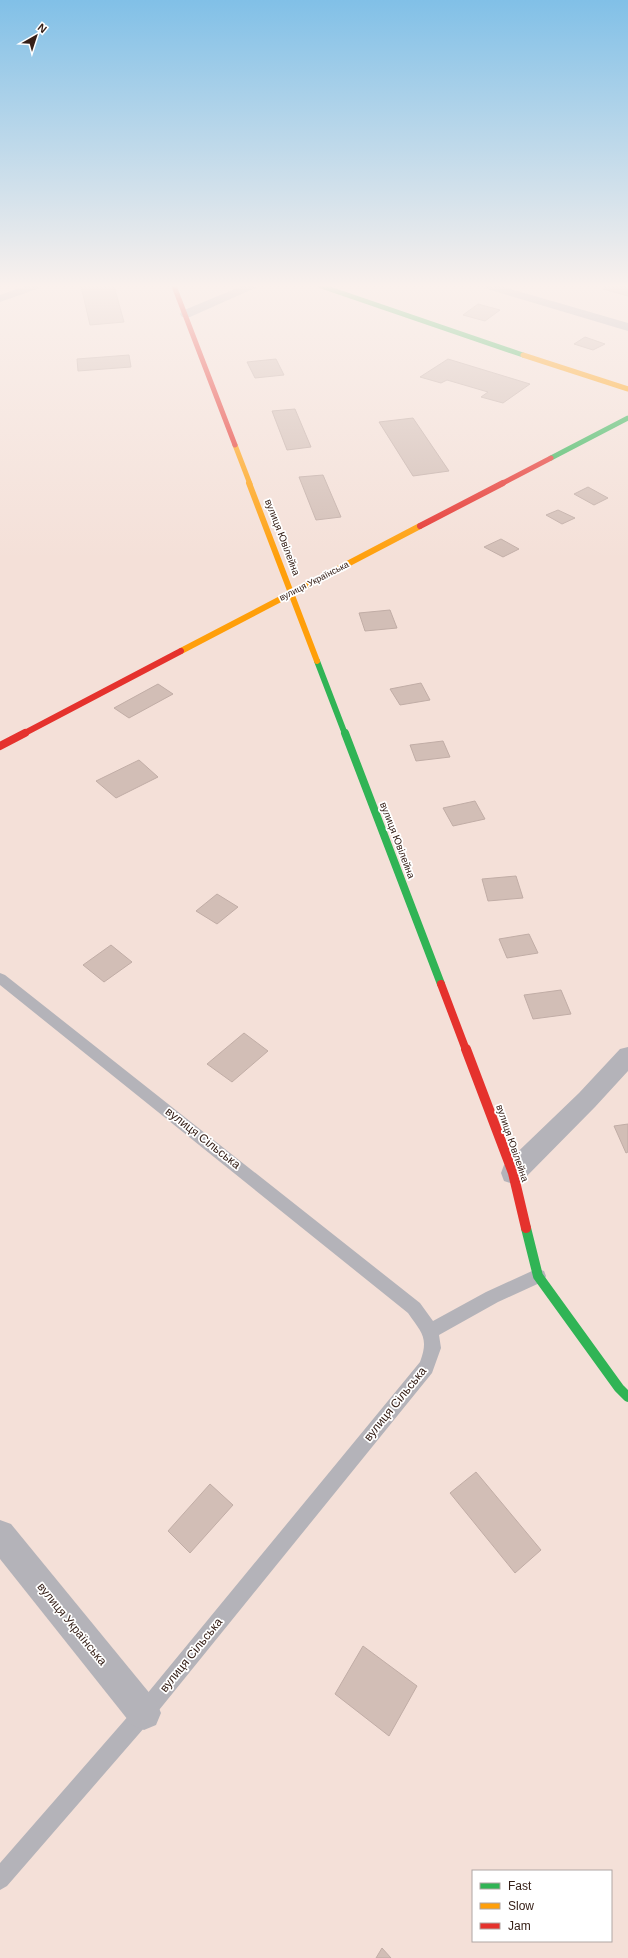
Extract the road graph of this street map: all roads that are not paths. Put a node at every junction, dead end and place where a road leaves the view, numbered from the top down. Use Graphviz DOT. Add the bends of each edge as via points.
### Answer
graph roads {
  1 [pos="210,377"];
  2 [pos="592,377"];
  3 [pos="628,389"];
  4 [pos="628,418"];
  5 [pos="292,593"];
  6 [pos="0,746"];
  7 [pos="0,978"];
  8 [pos="628,1056"];
  9 [pos="513,1172"];
  10 [pos="538,1276"];
  11 [pos="430,1331"];
  12 [pos="625,1390"];
  13 [pos="0,1535"];
  14 [pos="144,1713"];
  15 [pos="0,1880"];
  1 -- 5 [label="street, вулиця Ювілейна"];
  2 -- 3 [label="street"];
  4 -- 5 [label="street, вулиця Українська"];
  5 -- 6 [label="street, вулиця Українська"];
  5 -- 9 [label="street, вулиця Ювілейна"];
  7 -- 11 [label="lane, вулиця Сільська" via="386,1284 414,1308"];
  8 -- 9 [label="street" via="588,1100"];
  9 -- 10 [label="street, вулиця Ювілейна"];
  10 -- 11 [label="lane" via="492,1297"];
  10 -- 12 [label="street, вулиця Ювілейна"];
  11 -- 14 [label="lane, вулиця Сільська" via="433,1348 426,1367"];
  13 -- 14 [label="street, вулиця Українська"];
  14 -- 15 [label="lane, вулиця Сільська"];
}
